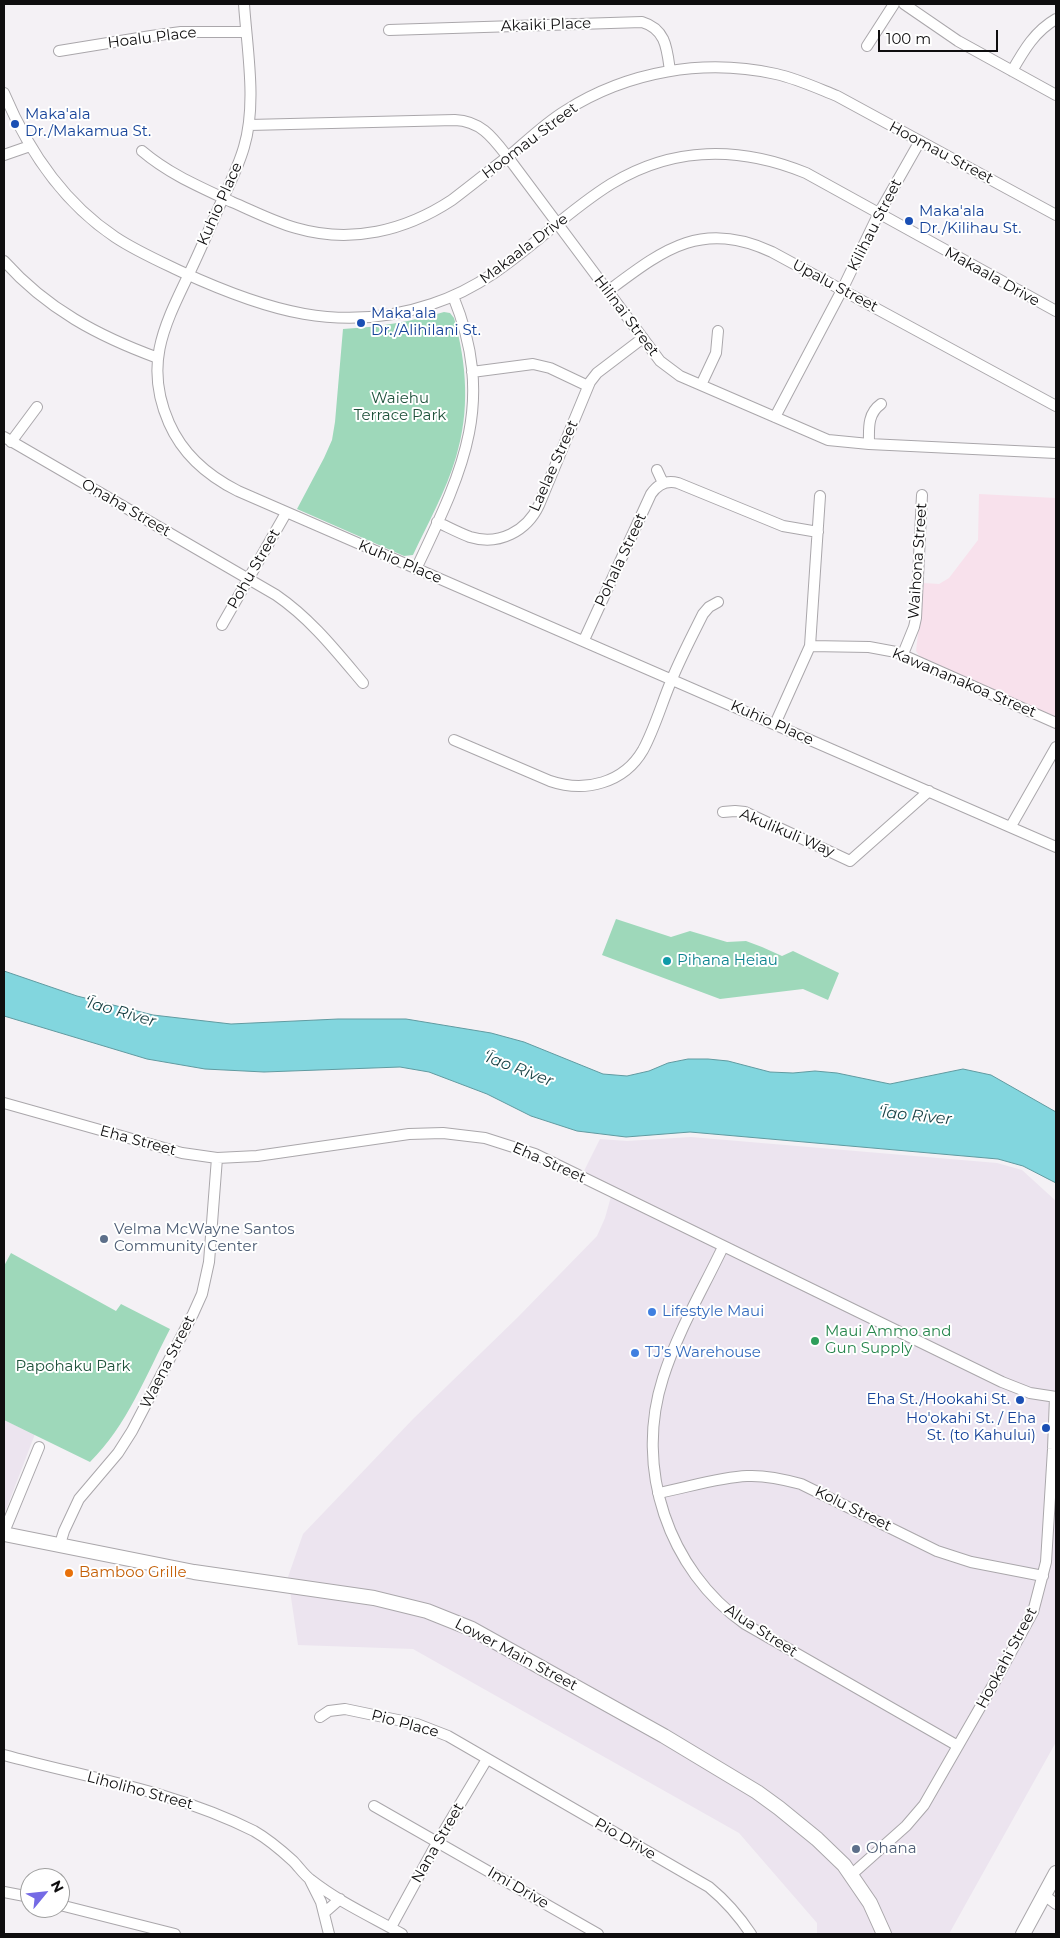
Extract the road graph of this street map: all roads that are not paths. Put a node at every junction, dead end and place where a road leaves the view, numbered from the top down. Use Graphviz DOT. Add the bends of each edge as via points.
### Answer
graph roads {
  1 [pos="244,4"];
  2 [pos="894,4"];
  3 [pos="904,4"];
  4 [pos="1056,19"];
  5 [pos="389,30"];
  6 [pos="246,32"];
  7 [pos="867,46"];
  8 [pos="59,51"];
  9 [pos="670,70"];
  10 [pos="1012,71"];
  11 [pos="4,94"];
  12 [pos="1056,95"];
  13 [pos="249,125"];
  14 [pos="920,141"];
  15 [pos="30,146"];
  16 [pos="142,151"];
  17 [pos="4,156"];
  18 [pos="507,156"];
  19 [pos="223,198"];
  20 [pos="878,214"];
  21 [pos="1056,215"];
  22 [pos="557,225"];
  23 [pos="4,261"];
  24 [pos="188,275"];
  25 [pos="842,290"];
  26 [pos="608,291"];
  27 [pos="453,296"];
  28 [pos="1056,312"];
  29 [pos="718,331"];
  30 [pos="642,338"];
  31 [pos="158,358"];
  32 [pos="472,372"];
  33 [pos="701,385"];
  34 [pos="588,386"];
  35 [pos="881,404"];
  36 [pos="37,406"];
  37 [pos="1056,406"];
  38 [pos="775,417"];
  39 [pos="7,440"];
  40 [pos="869,444"];
  41 [pos="1056,452"];
  42 [pos="657,470"];
  43 [pos="663,483"];
  44 [pos="922,495"];
  45 [pos="820,496"];
  46 [pos="286,512"];
  47 [pos="438,522"];
  48 [pos="818,532"];
  49 [pos="416,569"];
  50 [pos="249,578"];
  51 [pos="718,602"];
  52 [pos="222,625"];
  53 [pos="584,640"];
  54 [pos="810,646"];
  55 [pos="903,654"];
  56 [pos="672,679"];
  57 [pos="362,683"];
  58 [pos="1056,723"];
  59 [pos="775,724"];
  60 [pos="454,740"];
  61 [pos="1056,747"];
  62 [pos="929,791"];
  63 [pos="723,812"];
  64 [pos="1011,826"];
  65 [pos="1056,847"];
  66 [pos="4,1104"];
  67 [pos="217,1158"];
  68 [pos="723,1247"];
  69 [pos="1056,1397"];
  70 [pos="39,1447"];
  71 [pos="658,1493"];
  72 [pos="4,1533"];
  73 [pos="60,1544"];
  74 [pos="1043,1576"];
  75 [pos="320,1717"];
  76 [pos="958,1746"];
  77 [pos="4,1755"];
  78 [pos="487,1759"];
  79 [pos="374,1806"];
  80 [pos="438,1841"];
  81 [pos="1056,1873"];
  82 [pos="851,1875"];
  83 [pos="310,1880"];
  84 [pos="4,1892"];
  85 [pos="1044,1895"];
  86 [pos="20,1896"];
  87 [pos="340,1899"];
  88 [pos="1056,1904"];
  89 [pos="70,1908"];
  90 [pos="324,1913"];
  91 [pos="391,1927"];
  92 [pos="174,1934"];
  93 [pos="329,1934"];
  94 [pos="402,1934"];
  95 [pos="598,1934"];
  96 [pos="751,1934"];
  97 [pos="884,1934"];
  98 [pos="1023,1934"];
  1 -- 6 [label="street, Kuhio Place"];
  2 -- 7 [label="street"];
  3 -- 10 [label="street" via="958,41"];
  4 -- 10 [label="street" via="1031,40"];
  5 -- 9 [label="street, Akaiki Place" via="642,22 664,38"];
  6 -- 8 [label="street, Hoalu Place" via="174,33"];
  6 -- 13 [label="street, Kuhio Place"];
  9 -- 14 [label="street, Hoomau Street" via="714,67 777,74 837,96"];
  9 -- 18 [label="street, Hoomau Street" via="621,83 592,96 565,111"];
  10 -- 12 [label="street"];
  11 -- 15 [label="street, Makaala Drive"];
  13 -- 18 [label="street, Hilinai Street" via="461,120 485,130"];
  13 -- 19 [label="street, Kuhio Place" via="239,164"];
  14 -- 20 [label="street, Kilihau Street"];
  14 -- 21 [label="street, Hoomau Street"];
  15 -- 17 [label="street"];
  15 -- 24 [label="street, Makaala Drive" via="61,189 86,215 114,237"];
  16 -- 19 [label="street, Hoomau Street" via="176,175"];
  18 -- 19 [label="street, Hoomau Street" via="435,212 377,233 315,233 276,221"];
  18 -- 22 [label="street, Hilinai Street"];
  19 -- 24 [label="street, Kuhio Place"];
  20 -- 22 [label="street, Makaala Drive" via="785,164 718,153 673,158 630,173"];
  20 -- 25 [label="street, Kilihau Street"];
  20 -- 28 [label="street, Makaala Drive"];
  22 -- 26 [label="street, Hilinai Street"];
  22 -- 27 [label="street, Makaala Drive" via="493,275"];
  23 -- 31 [label="street" via="48,302 82,325 119,344"];
  24 -- 27 [label="street, Makaala Drive" via="254,302 313,316 373,317 403,312"];
  24 -- 31 [label="street, Kuhio Place" via="164,326"];
  25 -- 26 [label="street, Upalu Street" via="760,247 721,239 694,241 669,249"];
  25 -- 37 [label="street, Upalu Street"];
  25 -- 38 [label="street, Kilihau Street"];
  26 -- 30 [label="street, Hilinai Street"];
  27 -- 32 [label="street" via="465,326"];
  29 -- 33 [label="street" via="716,353"];
  30 -- 33 [label="street, Hilinai Street" via="666,367"];
  30 -- 34 [label="street, Laelae Street" via="597,373"];
  31 -- 46 [label="street, Kuhio Place" via="158,386 166,416 189,455 224,484"];
  32 -- 34 [label="street" via="532,364 550,368"];
  32 -- 47 [label="street" via="473,404 467,447"];
  33 -- 38 [label="street, Hilinai Street"];
  34 -- 47 [label="street, Laelae Street" via="536,510 525,525 508,535 483,539 465,535"];
  35 -- 40 [label="street" via="870,420"];
  36 -- 39 [label="street"];
  38 -- 40 [label="street, Hilinai Street" via="828,440"];
  39 -- 50 [label="street, Onaha Street"];
  40 -- 41 [label="street, Hilinai Street"];
  42 -- 43 [label="street"];
  43 -- 48 [label="street" via="678,483 783,526"];
  43 -- 53 [label="street, Pohala Street" via="651,494"];
  44 -- 55 [label="street, Waihona Street" via="916,618"];
  45 -- 48 [label="street"];
  46 -- 49 [label="street, Kuhio Place"];
  46 -- 50 [label="street, Pohu Street"];
  47 -- 49 [label="street"];
  48 -- 54 [label="street"];
  49 -- 53 [label="street, Kuhio Place"];
  50 -- 52 [label="street, Pohu Street"];
  50 -- 57 [label="street, Onaha Street" via="305,618"];
  51 -- 56 [label="street" via="703,614"];
  53 -- 56 [label="street, Kuhio Place"];
  54 -- 55 [label="street, Kawananakoa Street" via="870,647"];
  54 -- 59 [label="street"];
  55 -- 58 [label="street, Kawananakoa Street"];
  56 -- 59 [label="street, Kuhio Place"];
  56 -- 60 [label="street" via="639,756 622,774 599,784 583,787 558,784"];
  59 -- 62 [label="street, Kuhio Place"];
  61 -- 64 [label="street"];
  62 -- 63 [label="street, Akulikuli Way" via="850,860 744,812"];
  62 -- 64 [label="street, Kuhio Place"];
  64 -- 65 [label="street, Kuhio Place"];
  66 -- 67 [label="street, Eha Street" via="182,1153"];
  67 -- 68 [label="street, Eha Street" via="257,1156 409,1134 467,1135 535,1154"];
  67 -- 73 [label="street, Waena Street" via="209,1262 202,1294 132,1432 79,1499"];
  68 -- 69 [label="street, Eha Street" via="1009,1386"];
  68 -- 71 [label="street, Alua Street" via="662,1379 652,1440"];
  69 -- 74 [label="street, Hookahi Street"];
  70 -- 72 [label="street"];
  71 -- 74 [label="street, Kolu Street" via="728,1478 777,1478 801,1484 953,1557"];
  71 -- 76 [label="street, Alua Street" via="672,1536 689,1568 730,1614 775,1643"];
  72 -- 73 [label="street, Lower Main Street"];
  73 -- 82 [label="street, Lower Main Street" via="194,1572 381,1600 427,1611 472,1629 757,1792 817,1839"];
  74 -- 76 [label="street, Hookahi Street" via="1026,1626"];
  75 -- 78 [label="street, Pio Place" via="344,1709 416,1724 448,1736"];
  76 -- 82 [label="street, Hookahi Street" via="924,1805 906,1826"];
  77 -- 83 [label="street, Liholiho Street" via="152,1792 213,1812 256,1832 276,1846"];
  78 -- 80 [label="street, Nana Street"];
  78 -- 96 [label="street, Pio Drive" via="709,1887 726,1902"];
  79 -- 80 [label="street, Imi Drive"];
  80 -- 91 [label="street, Nana Street"];
  80 -- 95 [label="street, Imi Drive"];
  81 -- 85 [label="street"];
  82 -- 97 [label="street, Lower Main Street" via="870,1903"];
  83 -- 87 [label="street, Liholiho Street"];
  83 -- 90 [label="street"];
  84 -- 86 [label="street"];
  85 -- 88 [label="street"];
  85 -- 98 [label="street"];
  87 -- 90 [label="street"];
  87 -- 91 [label="street, Liholiho Street"];
  89 -- 92 [label="street"];
  90 -- 93 [label="street"];
  91 -- 94 [label="street, Liholiho Street"];
}
